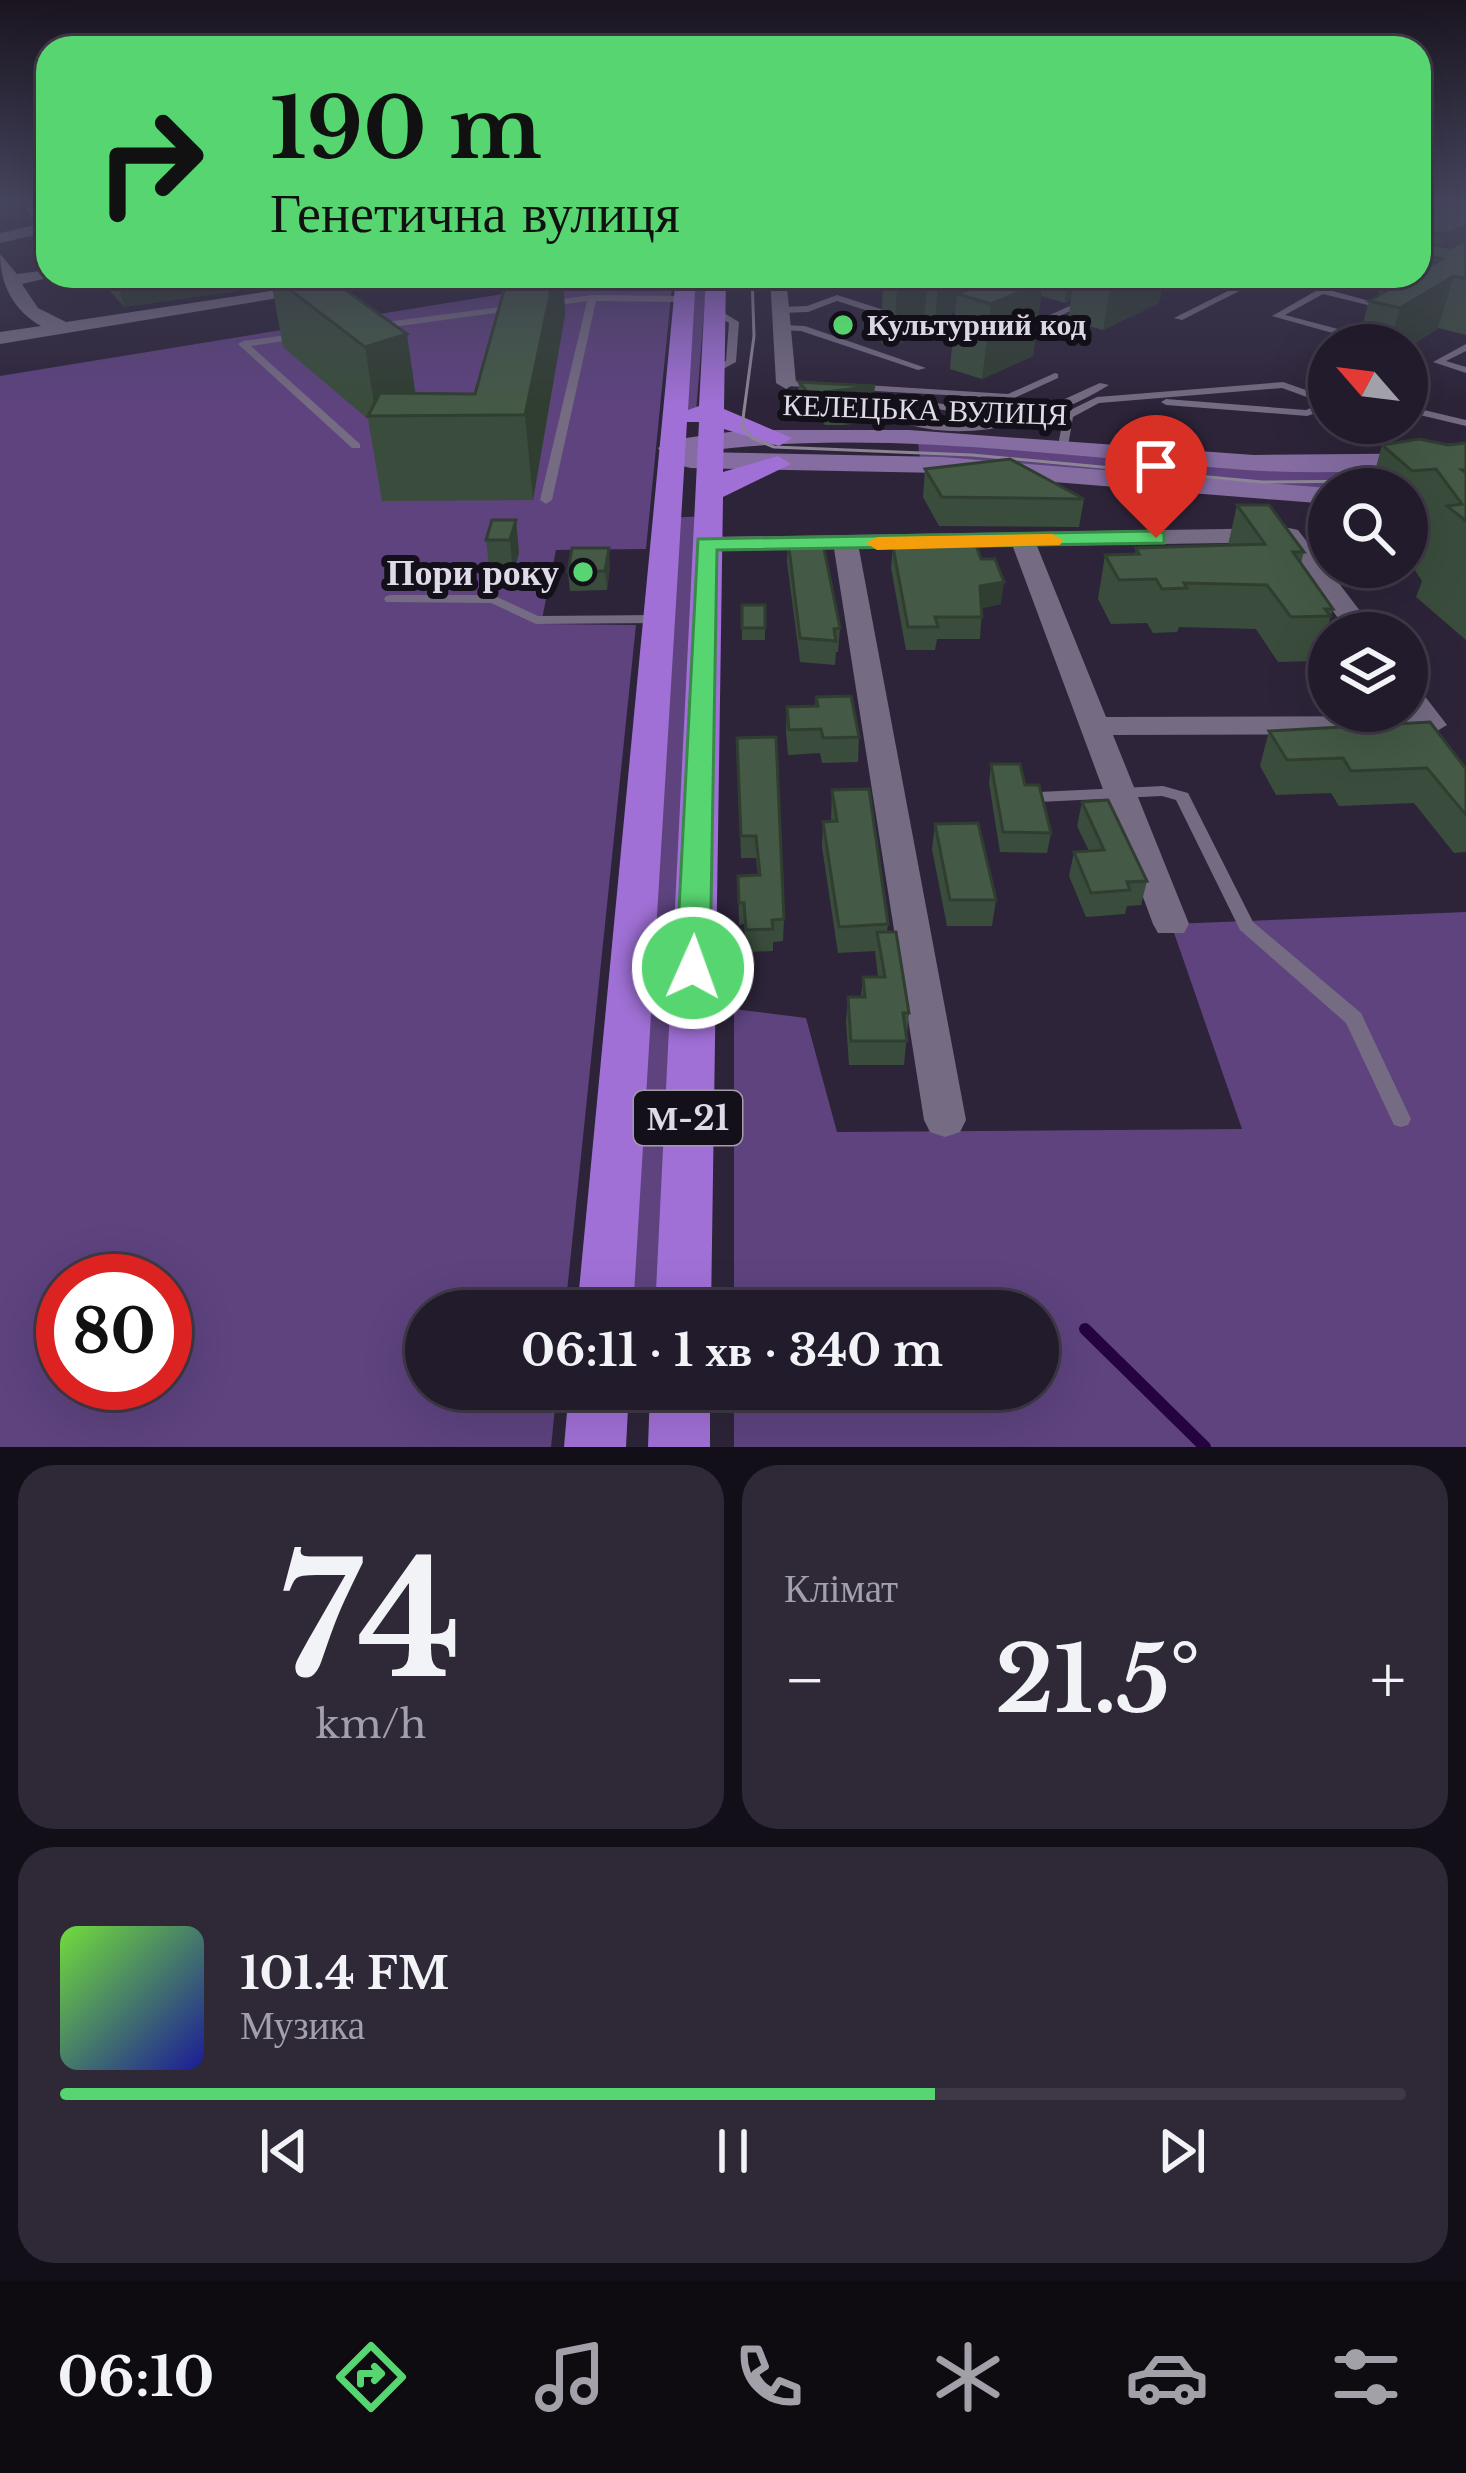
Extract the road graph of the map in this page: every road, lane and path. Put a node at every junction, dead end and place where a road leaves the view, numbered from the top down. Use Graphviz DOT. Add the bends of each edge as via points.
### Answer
graph roads {
  1 [pos="6,269"];
  2 [pos="36,277"];
  3 [pos="13,280"];
  4 [pos="325,288"];
  5 [pos="677,288"];
  6 [pos="685,288"];
  7 [pos="715,288"];
  8 [pos="779,288"];
  9 [pos="1084,288"];
  10 [pos="1240,288"];
  11 [pos="1327,288"];
  12 [pos="1322,291"];
  13 [pos="592,298"];
  14 [pos="907,298"];
  15 [pos="1043,304"];
  16 [pos="22,306"];
  17 [pos="0,308"];
  18 [pos="878,310"];
  19 [pos="1066,311"];
  20 [pos="1179,318"];
  21 [pos="781,319"];
  22 [pos="962,319"];
  23 [pos="65,328"];
  24 [pos="360,328"];
  25 [pos="936,329"];
  26 [pos="313,335"];
  27 [pos="1006,336"];
  28 [pos="0,338"];
  29 [pos="986,345"];
  30 [pos="1466,347"];
  31 [pos="922,368"];
  32 [pos="1466,370"];
  33 [pos="1055,376"];
  34 [pos="786,383"];
  35 [pos="1103,385"];
  36 [pos="1308,391"];
  37 [pos="928,393"];
  38 [pos="1019,393"];
  39 [pos="1133,397"];
  40 [pos="897,400"];
  41 [pos="873,404"];
  42 [pos="674,411"];
  43 [pos="710,411"];
  44 [pos="807,412"];
  45 [pos="1308,412"];
  46 [pos="1428,414"];
  47 [pos="1466,423"];
  48 [pos="356,446"];
  49 [pos="1063,446"];
  50 [pos="778,451"];
  51 [pos="1466,461"];
  52 [pos="669,464"];
  53 [pos="708,471"];
  54 [pos="1308,494"];
  55 [pos="546,500"];
  56 [pos="1023,541"];
  57 [pos="706,544"];
  58 [pos="846,544"];
  59 [pos="391,599"];
  60 [pos="1347,612"];
  61 [pos="657,619"];
  62 [pos="1092,725"];
  63 [pos="1308,725"];
  64 [pos="1118,794"];
  65 [pos="1039,796"];
  66 [pos="1171,924"];
  67 [pos="1401,1119"];
  68 [pos="945,1120"];
  69 [pos="607,1290"];
  70 [pos="684,1290"];
  71 [pos="598,1410"];
  72 [pos="680,1410"];
  73 [pos="595,1447"];
  74 [pos="679,1447"];
  1 -- 3 [label="street"];
  2 -- 3 [label="street"];
  3 -- 16 [label="street"];
  4 -- 23 [label="street"];
  5 -- 13 [label="lane"];
  6 -- 42 [label="highway, М-21"];
  7 -- 43 [label="highway, М-21"];
  8 -- 21 [label="street"];
  9 -- 19 [label="lane" via="1100,293"];
  10 -- 20 [label="lane"];
  11 -- 12 [label="lane"];
  12 -- 12 [label="lane" via="1277,316 1354,336 1401,310"];
  13 -- 24 [label="lane"];
  13 -- 55 [label="lane"];
  14 -- 18 [label="lane"];
  15 -- 19 [label="lane"];
  16 -- 17 [label="street"];
  16 -- 23 [label="street" via="42,324"];
  18 -- 21 [label="lane" via="837,298"];
  18 -- 25 [label="lane"];
  19 -- 27 [label="lane"];
  21 -- 31 [label="lane"];
  21 -- 34 [label="street"];
  22 -- 25 [label="lane"];
  23 -- 28 [label="street"];
  25 -- 29 [label="lane"];
  26 -- 48 [label="lane" via="243,344"];
  30 -- 32 [label="lane" via="1438,362"];
  33 -- 38 [label="lane"];
  34 -- 37 [label="lane"];
  35 -- 41 [label="lane" via="1009,424 981,427 890,416"];
  36 -- 39 [label="lane"];
  37 -- 38 [label="lane"];
  37 -- 40 [label="lane"];
  38 -- 40 [label="lane" via="976,412"];
  39 -- 45 [label="lane"];
  39 -- 49 [label="lane" via="1079,406 1067,415"];
  40 -- 41 [label="lane"];
  41 -- 44 [label="lane"];
  42 -- 43 [label="highway"];
  42 -- 52 [label="highway, М-21"];
  43 -- 50 [label="highway"];
  43 -- 53 [label="highway, М-21"];
  46 -- 47 [label="lane"];
  49 -- 50 [label="main road, КЕЛЕЦЬКА ВУЛИЦЯ"];
  49 -- 51 [label="main road, КЕЛЕЦЬКА ВУЛИЦЯ" via="1295,464"];
  50 -- 53 [label="main road, КЕЛЕЦЬКА ВУЛИЦЯ" via="746,451"];
  50 -- 53 [label="highway" via="736,476"];
  50 -- 54 [label="main road, КЕЛЕЦЬКА ВУЛИЦЯ"];
  52 -- 53 [label="main road, КЕЛЕЦЬКА ВУЛИЦЯ"];
  52 -- 53 [label="highway" via="689,482"];
  52 -- 61 [label="highway, М-21"];
  53 -- 57 [label="highway, М-21"];
  56 -- 58 [label="street"];
  56 -- 60 [label="street" via="1289,535"];
  56 -- 62 [label="street"];
  57 -- 58 [label="street"];
  57 -- 70 [label="highway, М-21"];
  58 -- 68 [label="street"];
  59 -- 61 [label="lane" via="494,599 536,620"];
  61 -- 69 [label="highway, М-21"];
  62 -- 63 [label="street"];
  62 -- 64 [label="street"];
  64 -- 65 [label="lane"];
  64 -- 66 [label="street"];
  64 -- 67 [label="lane" via="1182,796 1246,926 1354,1018"];
  71 -- 73 [label="highway"];
  72 -- 74 [label="highway"];
}
